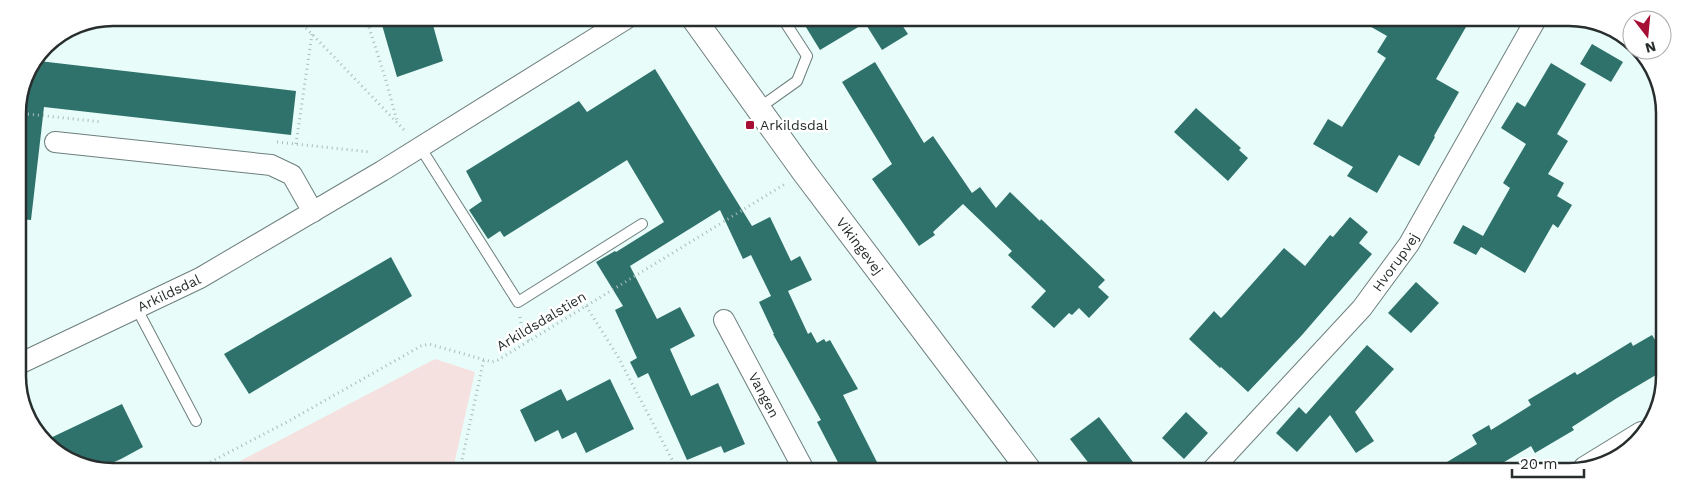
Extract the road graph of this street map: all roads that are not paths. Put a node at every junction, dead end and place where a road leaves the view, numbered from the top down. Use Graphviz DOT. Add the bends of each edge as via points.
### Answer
graph roads {
  1 [pos="615,26"];
  2 [pos="699,26"];
  3 [pos="788,26"];
  4 [pos="1531,26"];
  5 [pos="759,108"];
  6 [pos="55,142"];
  7 [pos="420,147"];
  8 [pos="313,212"];
  9 [pos="642,224"];
  10 [pos="137,309"];
  11 [pos="724,320"];
  12 [pos="26,361"];
  13 [pos="196,421"];
  14 [pos="1624,442"];
  15 [pos="1602,456"];
  16 [pos="800,463"];
  17 [pos="1024,463"];
  18 [pos="1218,463"];
  1 -- 7 [label="street, Arkildsdal"];
  2 -- 5 [label="street, Vikingevej"];
  3 -- 5 [label="lane" via="807,56 797,81"];
  4 -- 18 [label="street, Hvorupvej" via="1409,244 1362,308"];
  5 -- 17 [label="street, Vikingevej"];
  6 -- 8 [label="street" via="271,165 292,175"];
  7 -- 8 [label="street, Arkildsdal"];
  7 -- 9 [label="lane" via="518,302"];
  8 -- 10 [label="street, Arkildsdal" via="200,278"];
  10 -- 12 [label="street, Arkildsdal"];
  10 -- 13 [label="lane"];
  11 -- 16 [label="street, Vangen"];
  14 -- 15 [label="street"];
}
